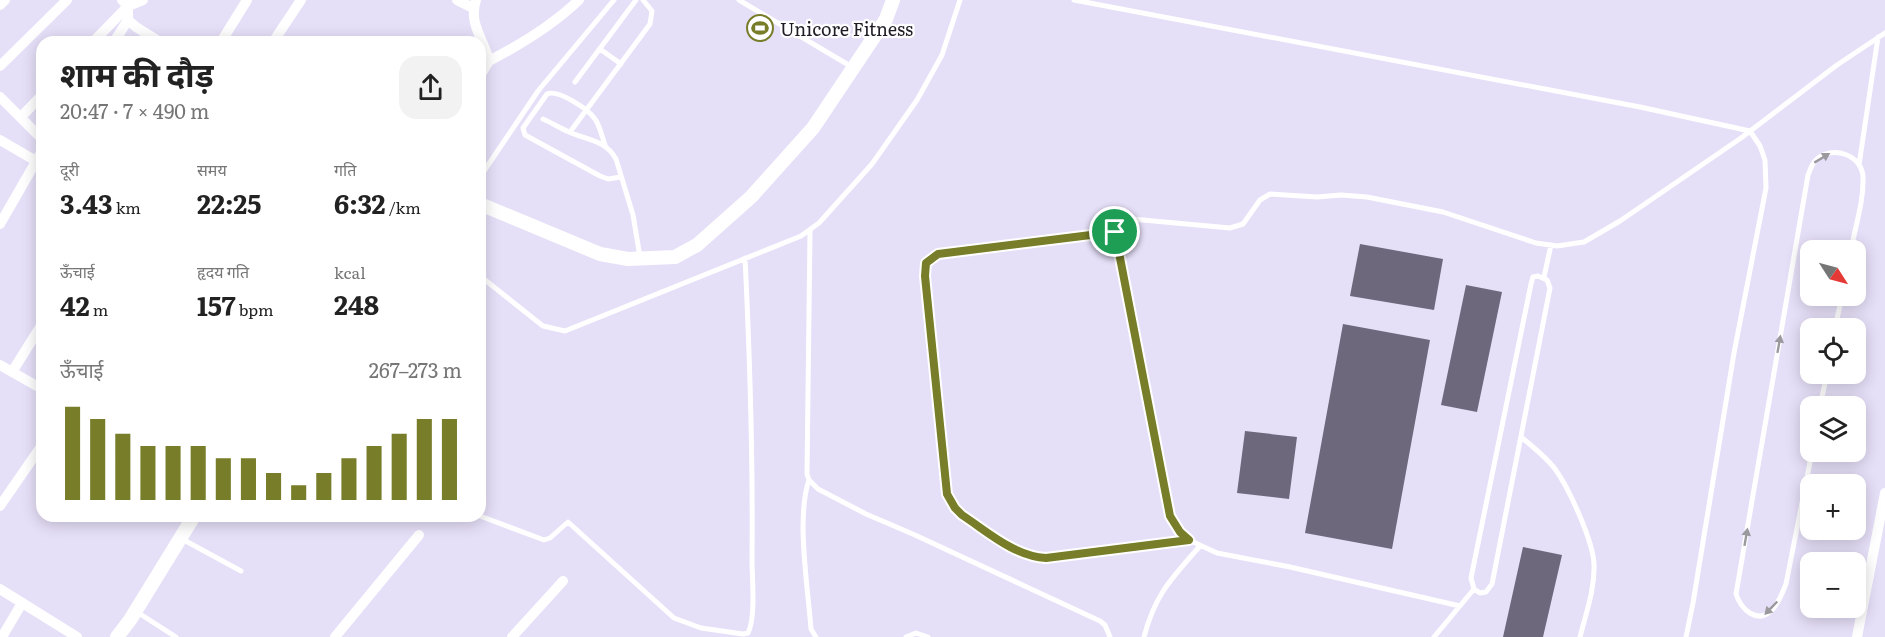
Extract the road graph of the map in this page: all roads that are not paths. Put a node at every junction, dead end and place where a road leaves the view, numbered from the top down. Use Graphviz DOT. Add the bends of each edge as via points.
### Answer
graph roads {
  1 [pos="5,0"];
  2 [pos="67,0"];
  3 [pos="143,0"];
  4 [pos="247,0"];
  5 [pos="301,0"];
  6 [pos="457,0"];
  7 [pos="579,0"];
  8 [pos="614,0"];
  9 [pos="636,0"];
  10 [pos="642,0"];
  11 [pos="739,0"];
  12 [pos="893,0"];
  13 [pos="960,0"];
  14 [pos="1074,0"];
  15 [pos="125,3"];
  16 [pos="474,4"];
  17 [pos="0,5"];
  18 [pos="128,20"];
  19 [pos="1885,33"];
  20 [pos="98,36"];
  21 [pos="118,36"];
  22 [pos="150,36"];
  23 [pos="225,36"];
  24 [pos="277,36"];
  25 [pos="480,36"];
  26 [pos="1878,37"];
  27 [pos="486,49"];
  28 [pos="600,49"];
  29 [pos="489,61"];
  30 [pos="621,64"];
  31 [pos="0,66"];
  32 [pos="486,66"];
  33 [pos="853,68"];
  34 [pos="575,82"];
  35 [pos="0,97"];
  36 [pos="36,101"];
  37 [pos="586,110"];
  38 [pos="21,117"];
  39 [pos="543,119"];
  40 [pos="1750,131"];
  41 [pos="570,132"];
  42 [pos="36,133"];
  43 [pos="0,140"];
  44 [pos="605,145"];
  45 [pos="36,161"];
  46 [pos="1859,165"];
  47 [pos="486,168"];
  48 [pos="621,177"];
  49 [pos="486,207"];
  50 [pos="1,220"];
  51 [pos="810,231"];
  52 [pos="1115,232"];
  53 [pos="1853,240"];
  54 [pos="1551,245"];
  55 [pos="640,258"];
  56 [pos="746,258"];
  57 [pos="1544,277"];
  58 [pos="486,281"];
  59 [pos="36,334"];
  60 [pos="0,364"];
  61 [pos="12,372"];
  62 [pos="36,386"];
  63 [pos="1521,437"];
  64 [pos="36,454"];
  65 [pos="1810,462"];
  66 [pos="809,480"];
  67 [pos="1885,493"];
  68 [pos="0,506"];
  69 [pos="486,518"];
  70 [pos="190,522"];
  71 [pos="181,535"];
  72 [pos="419,535"];
  73 [pos="1189,540"];
  74 [pos="1200,546"];
  75 [pos="242,571"];
  76 [pos="563,581"];
  77 [pos="0,589"];
  78 [pos="1474,589"];
  79 [pos="22,603"];
  80 [pos="1460,606"];
  81 [pos="135,611"];
  82 [pos="2,637"];
  83 [pos="78,637"];
  84 [pos="117,637"];
  85 [pos="176,637"];
  86 [pos="335,637"];
  87 [pos="512,637"];
  88 [pos="816,637"];
  89 [pos="906,637"];
  90 [pos="928,637"];
  91 [pos="1110,637"];
  92 [pos="1143,637"];
  93 [pos="1434,637"];
  94 [pos="1580,637"];
  95 [pos="1686,637"];
  96 [pos="1857,637"];
  1 -- 17 [label="street"];
  2 -- 31 [label="street"];
  3 -- 15 [label="street"];
  4 -- 23 [label="street"];
  5 -- 24 [label="street"];
  6 -- 16 [label="street"];
  7 -- 29 [label="street" via="513,49"];
  8 -- 47 [label="lane" via="538,91"];
  9 -- 28 [label="lane"];
  10 -- 30 [label="lane" via="652,11 650,24"];
  11 -- 33 [label="lane"];
  12 -- 33 [label="street" via="886,19"];
  13 -- 51 [label="lane" via="942,55 917,100 872,164"];
  14 -- 40 [label="lane"];
  15 -- 18 [label="street"];
  15 -- 20 [label="street"];
  16 -- 25 [label="street" via="473,20"];
  18 -- 21 [label="street"];
  18 -- 22 [label="street"];
  19 -- 26 [label="lane"];
  26 -- 40 [label="lane"];
  26 -- 46 [label="lane"];
  27 -- 29 [label="street"];
  28 -- 30 [label="lane"];
  28 -- 34 [label="lane"];
  29 -- 32 [label="street"];
  30 -- 37 [label="lane"];
  33 -- 55 [label="street" via="813,128 752,197 697,245 675,256"];
  35 -- 38 [label="street"];
  36 -- 38 [label="street"];
  37 -- 41 [label="lane"];
  37 -- 44 [label="lane" via="598,123"];
  37 -- 48 [label="lane" via="550,92 528,118 524,132 600,176"];
  38 -- 42 [label="street"];
  39 -- 41 [label="lane"];
  40 -- 54 [label="lane" via="1597,235 1584,242"];
  40 -- 95 [label="lane" via="1765,160 1766,188"];
  41 -- 44 [label="lane"];
  43 -- 45 [label="street"];
  44 -- 48 [label="lane" via="616,159"];
  45 -- 50 [label="street"];
  46 -- 53 [label="lane" via="1863,176"];
  65 -- 46 [label="lane, one-way" via="1786,584 1771,611 1752,616 1736,594 1808,176 1818,158 1827,154 1843,153"];
  48 -- 55 [label="lane" via="633,214"];
  49 -- 55 [label="street" via="600,255"];
  51 -- 56 [label="lane"];
  51 -- 66 [label="lane"];
  52 -- 54 [label="lane" via="1119,222 1132,219 1235,227 1243,224 1260,200 1270,194 1341,195 1443,212 1508,235"];
  52 -- 73 [label="lane" via="1170,516"];
  52 -- 73 [label="lane" via="938,254 926,263 947,494 962,515 1013,549 1033,557"];
  54 -- 57 [label="lane"];
  56 -- 58 [label="lane" via="565,331 543,326"];
  56 -- 69 [label="lane" via="752,517 752,608 748,633 701,628 674,618 568,522 544,540"];
  57 -- 63 [label="lane" via="1550,288"];
  57 -- 78 [label="lane" via="1533,277 1531,284 1471,578"];
  59 -- 61 [label="street"];
  60 -- 61 [label="street"];
  61 -- 62 [label="street"];
  63 -- 78 [label="lane" via="1492,584 1483,594"];
  63 -- 94 [label="lane" via="1555,469 1590,543 1593,586"];
  64 -- 68 [label="street"];
  66 -- 88 [label="lane" via="803,503 804,537 811,629"];
  66 -- 91 [label="lane" via="818,489 878,520 1094,618 1105,625"];
  67 -- 96 [label="street"];
  70 -- 71 [label="street"];
  71 -- 75 [label="lane"];
  71 -- 81 [label="street"];
  72 -- 86 [label="street"];
  73 -- 74 [label="lane"];
  74 -- 80 [label="lane"];
  74 -- 92 [label="lane" via="1160,594"];
  76 -- 87 [label="street"];
  77 -- 79 [label="street"];
  78 -- 80 [label="lane"];
  79 -- 82 [label="street"];
  79 -- 83 [label="street"];
  80 -- 93 [label="lane"];
  81 -- 84 [label="street"];
  81 -- 85 [label="lane"];
  89 -- 90 [label="lane" via="916,633"];
}
